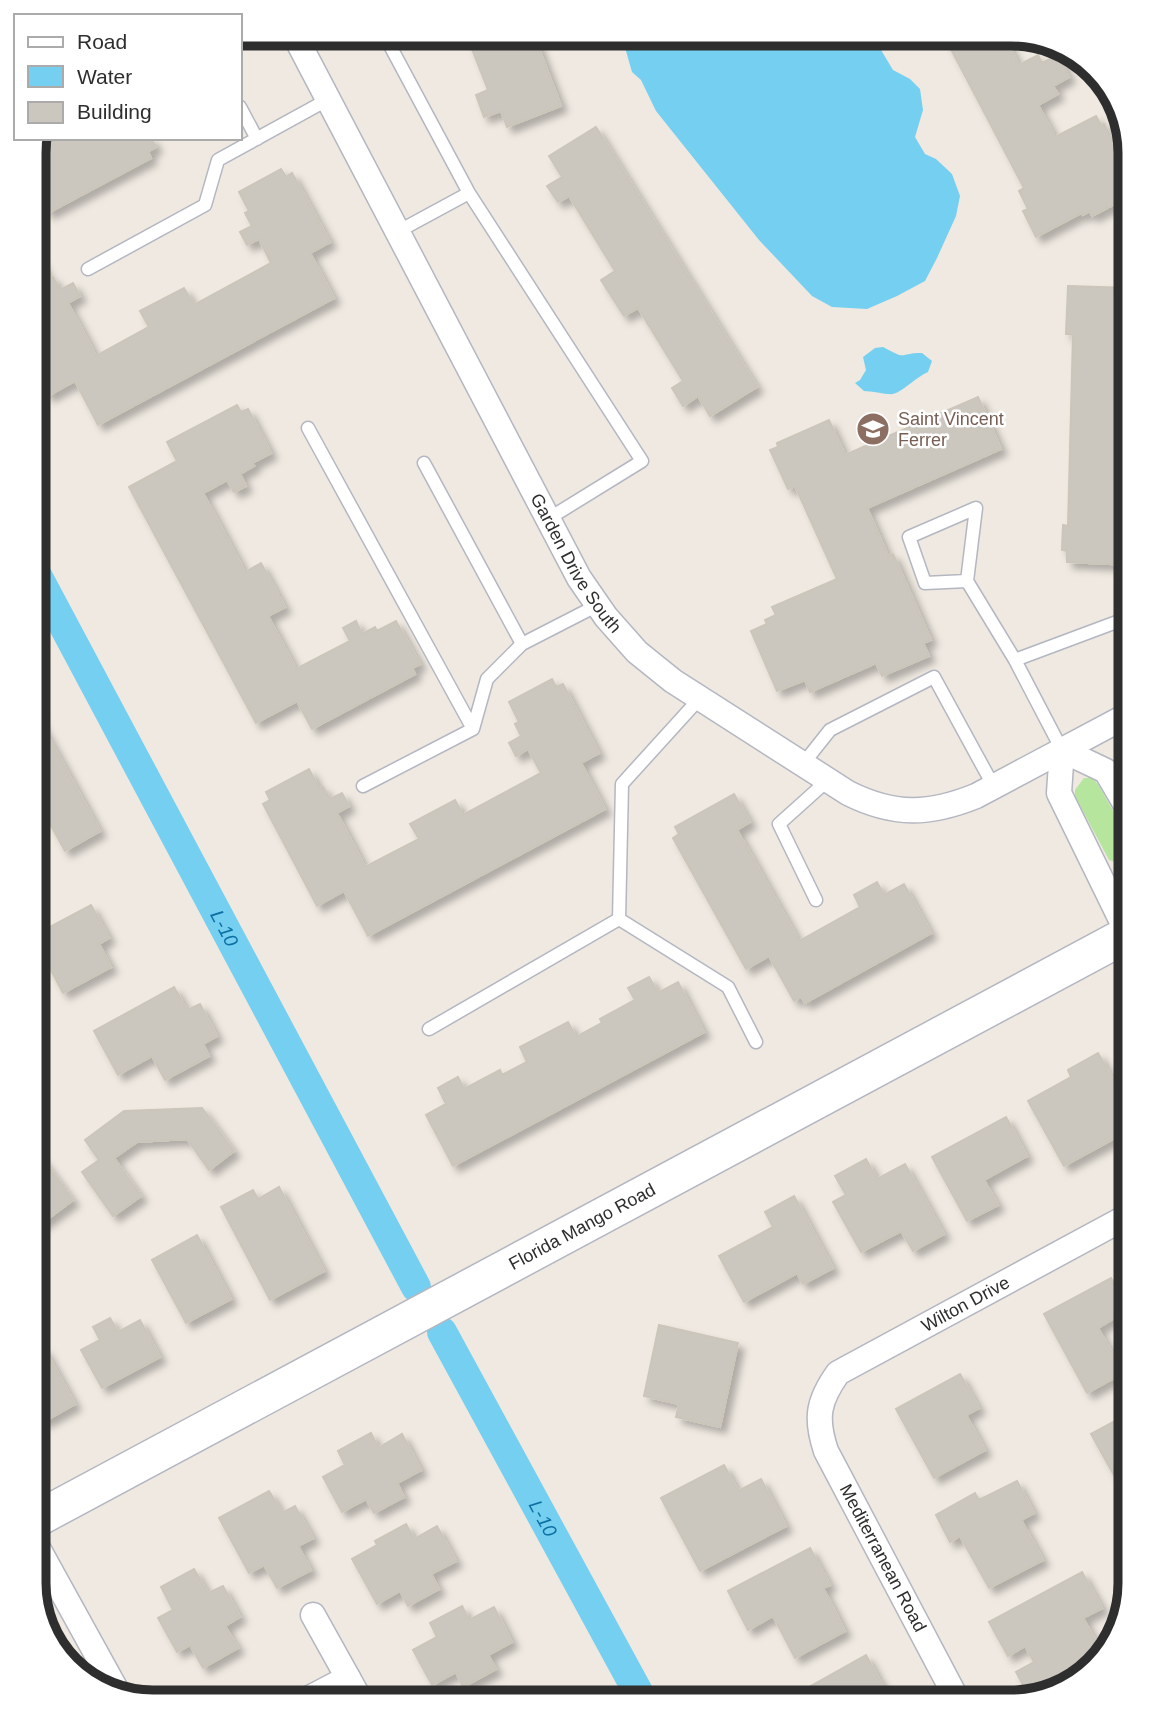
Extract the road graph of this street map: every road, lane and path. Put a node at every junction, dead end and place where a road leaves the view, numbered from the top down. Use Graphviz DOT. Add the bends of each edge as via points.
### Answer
graph roads {
  1 [pos="300,46"];
  2 [pos="390,46"];
  3 [pos="327,100"];
  4 [pos="242,111"];
  5 [pos="257,139"];
  6 [pos="469,193"];
  7 [pos="397,232"];
  8 [pos="88,269"];
  9 [pos="307,428"];
  10 [pos="424,463"];
  11 [pos="548,519"];
  12 [pos="967,581"];
  13 [pos="598,606"];
  14 [pos="1118,621"];
  15 [pos="522,644"];
  16 [pos="1015,660"];
  17 [pos="700,698"];
  18 [pos="1118,720"];
  19 [pos="473,729"];
  20 [pos="1062,750"];
  21 [pos="803,764"];
  22 [pos="828,780"];
  23 [pos="363,786"];
  24 [pos="994,787"];
  25 [pos="1118,791"];
  26 [pos="816,900"];
  27 [pos="1118,911"];
  28 [pos="620,919"];
  29 [pos="1118,939"];
  30 [pos="429,1029"];
  31 [pos="757,1042"];
  32 [pos="1118,1221"];
  33 [pos="820,1410"];
  34 [pos="46,1514"];
  35 [pos="46,1563"];
  36 [pos="313,1615"];
  37 [pos="348,1678"];
  38 [pos="112,1682"];
  39 [pos="325,1690"];
  40 [pos="355,1690"];
  41 [pos="953,1690"];
  1 -- 3 [label="street, Garden Drive South"];
  2 -- 6 [label="lane"];
  3 -- 5 [label="lane"];
  3 -- 7 [label="street, Garden Drive South"];
  4 -- 5 [label="lane"];
  5 -- 8 [label="lane" via="218,160 205,205"];
  6 -- 7 [label="lane"];
  6 -- 11 [label="lane" via="642,461"];
  7 -- 11 [label="street, Garden Drive South"];
  9 -- 19 [label="lane"];
  10 -- 15 [label="lane"];
  11 -- 13 [label="street, Garden Drive South"];
  12 -- 12 [label="lane" via="972,544 976,508 909,537 925,583"];
  12 -- 16 [label="lane"];
  13 -- 15 [label="lane"];
  13 -- 17 [label="street, Garden Drive South" via="637,652"];
  14 -- 16 [label="lane"];
  15 -- 19 [label="lane" via="487,679"];
  16 -- 20 [label="lane"];
  17 -- 21 [label="street, Garden Drive South"];
  17 -- 28 [label="lane" via="622,784"];
  18 -- 20 [label="street, Garden Drive South"];
  19 -- 23 [label="lane"];
  20 -- 24 [label="street, Garden Drive South"];
  20 -- 25 [label="street" via="1107,771"];
  20 -- 27 [label="street" via="1059,793"];
  21 -- 22 [label="street, Garden Drive South"];
  21 -- 24 [label="lane" via="830,730 933,677"];
  22 -- 24 [label="street, Garden Drive South" via="868,803 911,811 955,805"];
  22 -- 26 [label="lane" via="779,824"];
  28 -- 30 [label="lane"];
  28 -- 31 [label="lane" via="728,987"];
  29 -- 34 [label="street, Florida Mango Road"];
  32 -- 33 [label="street, Wilton Drive" via="838,1373"];
  33 -- 41 [label="street, Mediterranean Road" via="826,1451"];
  35 -- 38 [label="street"];
  36 -- 37 [label="street"];
  37 -- 39 [label="street"];
  37 -- 40 [label="street"];
}
